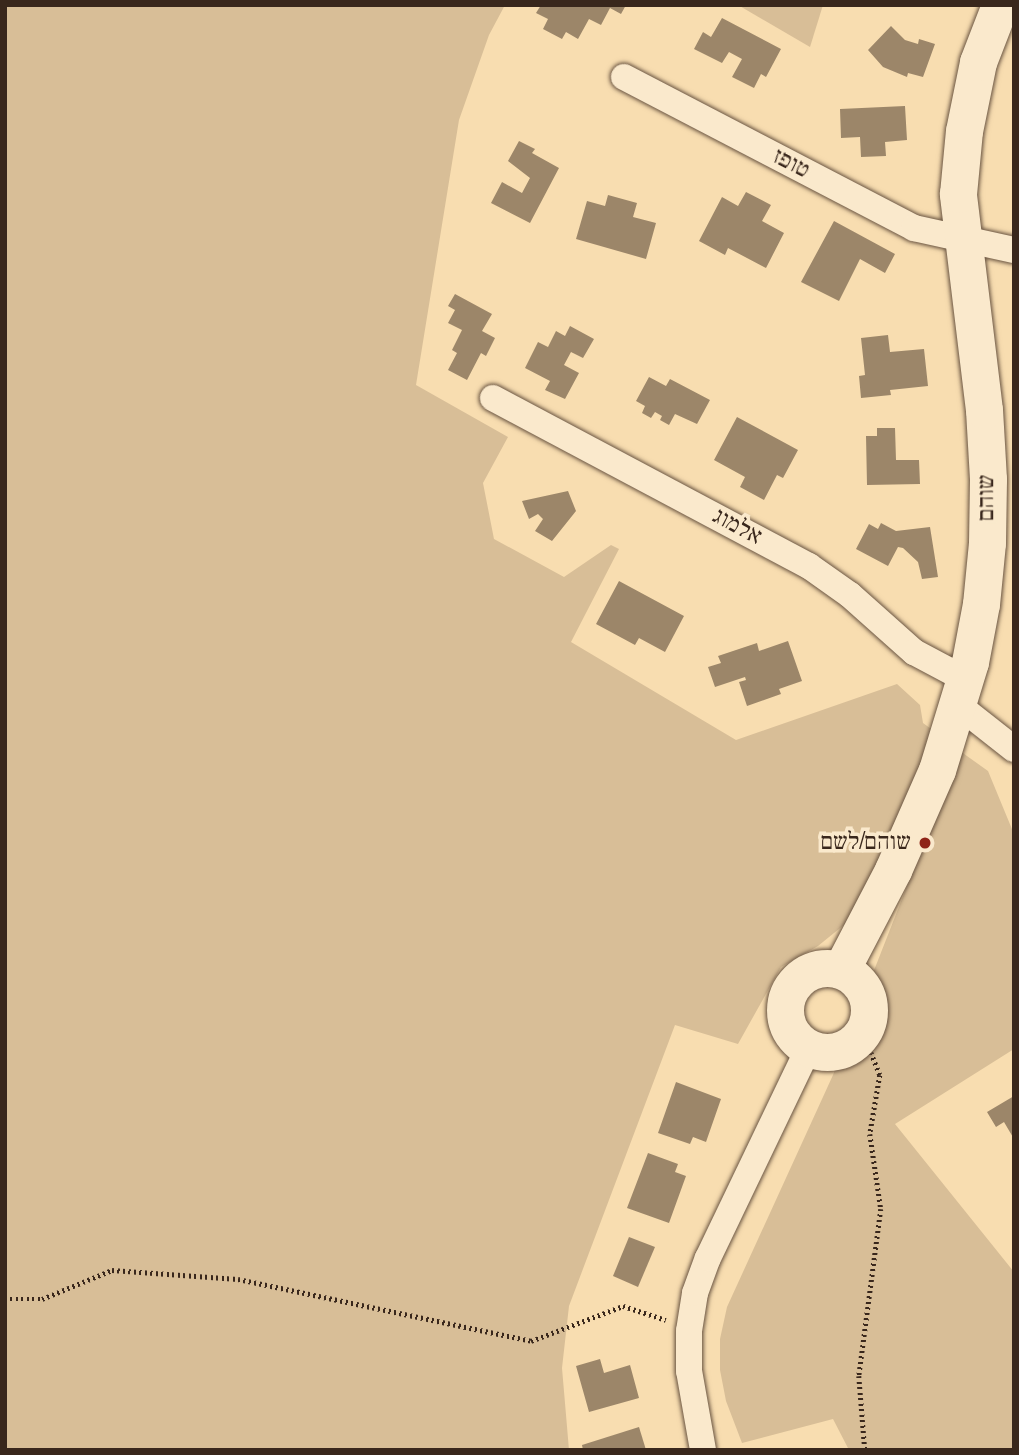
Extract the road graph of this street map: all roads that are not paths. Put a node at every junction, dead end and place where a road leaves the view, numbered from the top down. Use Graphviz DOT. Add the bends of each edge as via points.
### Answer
graph roads {
  1 [pos="999,5"];
  2 [pos="624,78"];
  3 [pos="963,239"];
  4 [pos="1014,250"];
  5 [pos="494,397"];
  6 [pos="962,692"];
  7 [pos="1014,749"];
  8 [pos="841,970"];
  9 [pos="808,1047"];
  10 [pos="703,1450"];
  1 -- 3 [label="street, שוהם" via="978,62 964,131 958,194"];
  2 -- 3 [label="street, טופז" via="902,222"];
  3 -- 4 [label="street, טופז"];
  3 -- 6 [label="street, שוהם" via="985,410 988,479 981,604"];
  5 -- 6 [label="street, אלמוג" via="809,566 850,595"];
  6 -- 7 [label="street, אלמוג"];
  6 -- 8 [label="street, שוהם" via="916,821"];
  8 -- 9 [label="street" via="819,968 806,973 788,993 786,1021"];
  8 -- 9 [label="street" via="865,992 868,1019 863,1032 841,1049 828,1052"];
  9 -- 10 [label="street" via="695,1293 688,1371"];
}
